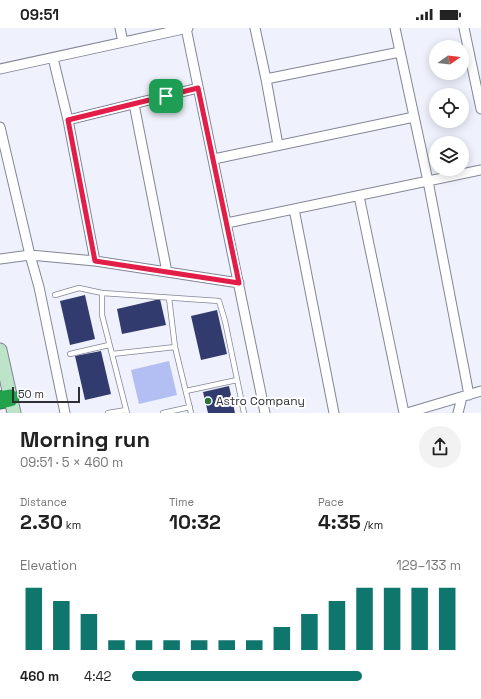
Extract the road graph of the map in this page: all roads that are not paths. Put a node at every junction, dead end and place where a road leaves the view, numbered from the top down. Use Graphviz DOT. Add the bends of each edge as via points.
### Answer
graph roads {
  1 [pos="120,28"];
  2 [pos="186,28"];
  3 [pos="255,28"];
  4 [pos="395,28"];
  5 [pos="464,28"];
  6 [pos="123,42"];
  7 [pos="400,52"];
  8 [pos="53,58"];
  9 [pos="0,69"];
  10 [pos="266,79"];
  11 [pos="198,88"];
  12 [pos="480,96"];
  13 [pos="134,104"];
  14 [pos="481,109"];
  15 [pos="414,118"];
  16 [pos="68,120"];
  17 [pos="0,127"];
  18 [pos="278,145"];
  19 [pos="214,159"];
  20 [pos="481,170"];
  21 [pos="428,181"];
  22 [pos="359,196"];
  23 [pos="294,209"];
  24 [pos="227,223"];
  25 [pos="30,255"];
  26 [pos="0,259"];
  27 [pos="95,261"];
  28 [pos="167,272"];
  29 [pos="239,283"];
  30 [pos="102,293"];
  31 [pos="55,295"];
  32 [pos="169,298"];
  33 [pos="109,345"];
  34 [pos="175,347"];
  35 [pos="0,350"];
  36 [pos="70,354"];
  37 [pos="112,354"];
  38 [pos="237,380"];
  39 [pos="186,391"];
  40 [pos="481,391"];
  41 [pos="465,396"];
  42 [pos="8,404"];
  43 [pos="190,407"];
  44 [pos="126,411"];
  45 [pos="65,413"];
  46 [pos="108,413"];
  47 [pos="163,413"];
  48 [pos="191,413"];
  49 [pos="244,413"];
  50 [pos="265,413"];
  51 [pos="334,413"];
  52 [pos="405,413"];
  53 [pos="458,413"];
  1 -- 6 [label="street"];
  2 -- 6 [label="street"];
  2 -- 11 [label="street"];
  3 -- 10 [label="street"];
  4 -- 7 [label="street"];
  5 -- 12 [label="street"];
  6 -- 8 [label="street"];
  7 -- 10 [label="street"];
  7 -- 15 [label="street"];
  8 -- 9 [label="street"];
  8 -- 16 [label="street"];
  10 -- 18 [label="street"];
  11 -- 13 [label="street"];
  11 -- 19 [label="street"];
  12 -- 14 [label="street"];
  13 -- 16 [label="street"];
  13 -- 28 [label="street"];
  15 -- 18 [label="street"];
  15 -- 21 [label="street"];
  16 -- 27 [label="street"];
  17 -- 25 [label="street"];
  18 -- 19 [label="street"];
  19 -- 24 [label="street"];
  20 -- 21 [label="street"];
  21 -- 22 [label="street"];
  21 -- 41 [label="street"];
  22 -- 23 [label="street"];
  22 -- 52 [label="street"];
  23 -- 24 [label="street"];
  23 -- 51 [label="street"];
  24 -- 29 [label="street"];
  25 -- 26 [label="street"];
  25 -- 27 [label="street"];
  25 -- 45 [label="street"];
  27 -- 28 [label="street"];
  28 -- 29 [label="street"];
  29 -- 50 [label="street"];
  30 -- 31 [label="lane" via="79,288"];
  30 -- 32 [label="lane"];
  30 -- 33 [label="lane" via="102,315"];
  32 -- 34 [label="lane"];
  32 -- 38 [label="lane" via="219,302"];
  33 -- 36 [label="lane"];
  33 -- 37 [label="lane"];
  34 -- 37 [label="lane"];
  34 -- 39 [label="lane"];
  35 -- 42 [label="main road"];
  37 -- 44 [label="lane"];
  38 -- 39 [label="lane"];
  38 -- 49 [label="lane"];
  39 -- 43 [label="lane"];
  40 -- 41 [label="street"];
  41 -- 52 [label="street"];
  41 -- 53 [label="street"];
  43 -- 47 [label="lane"];
  43 -- 48 [label="lane"];
  44 -- 46 [label="lane"];
}
